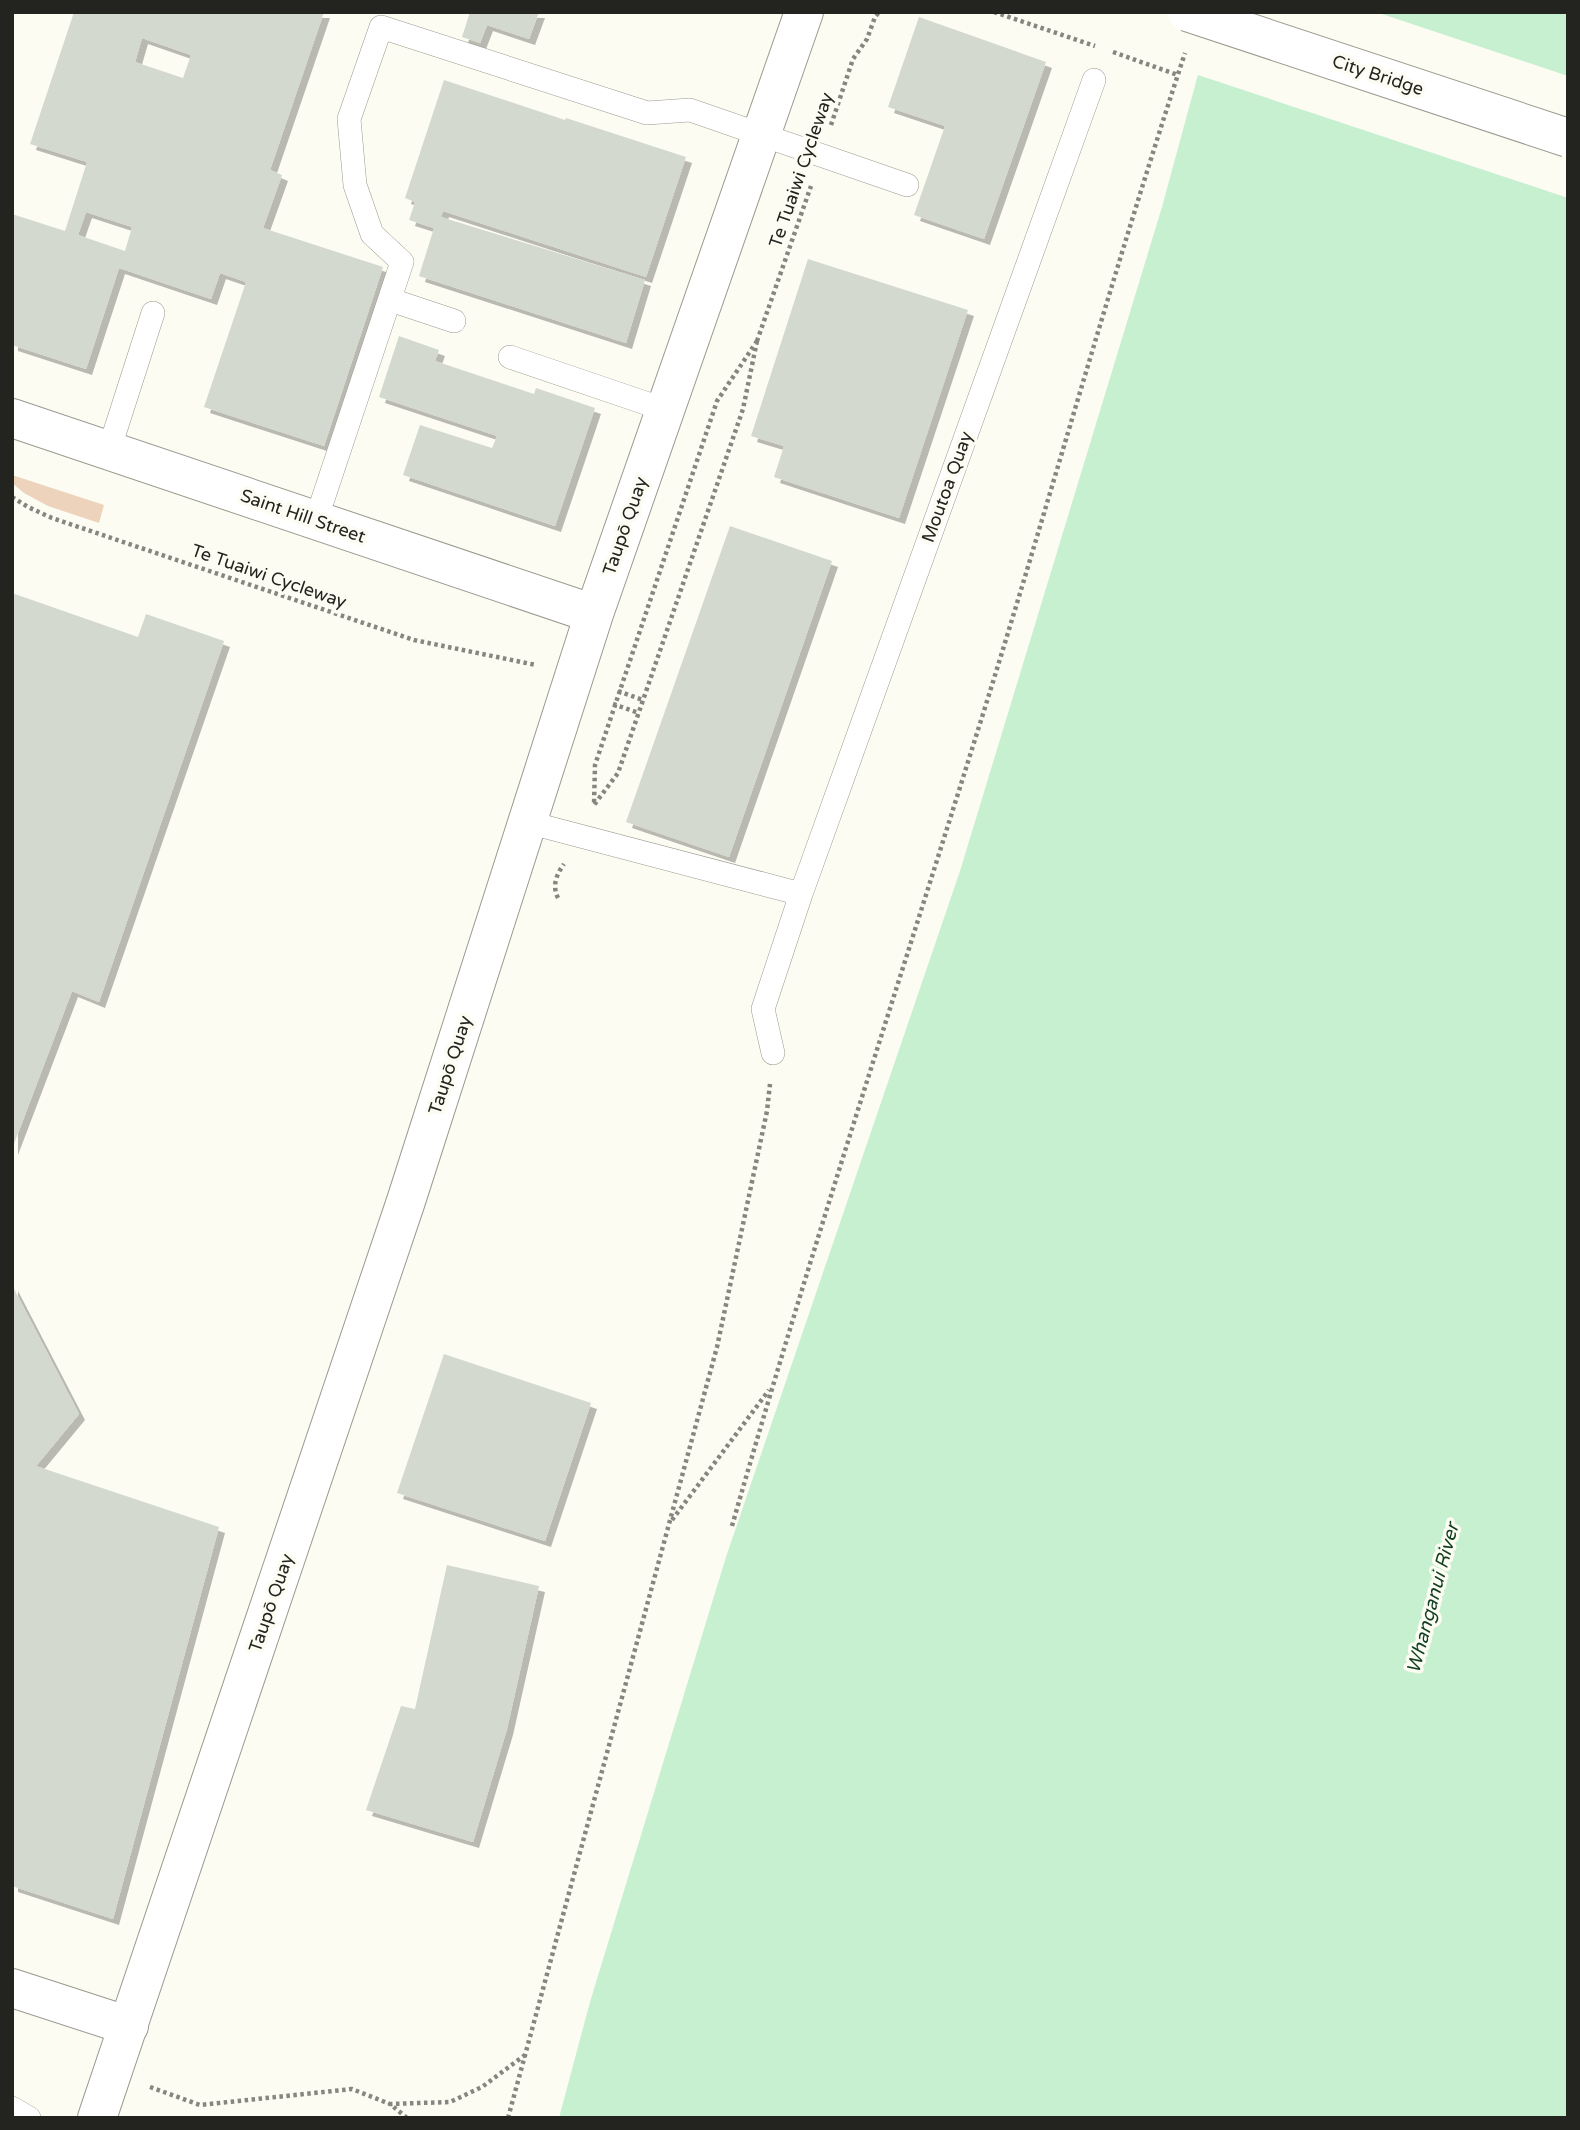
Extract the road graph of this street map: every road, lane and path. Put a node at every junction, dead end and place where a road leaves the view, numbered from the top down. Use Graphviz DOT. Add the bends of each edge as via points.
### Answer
graph roads {
  1 [pos="804,12"];
  2 [pos="879,12"];
  3 [pos="994,12"];
  4 [pos="1187,12"];
  5 [pos="1186,50"];
  6 [pos="1178,75"];
  7 [pos="1094,80"];
  8 [pos="761,134"];
  9 [pos="1568,138"];
  10 [pos="821,156"];
  11 [pos="907,185"];
  12 [pos="391,300"];
  13 [pos="153,313"];
  14 [pos="454,321"];
  15 [pos="757,341"];
  16 [pos="510,357"];
  17 [pos="666,410"];
  18 [pos="12,418"];
  19 [pos="108,450"];
  20 [pos="12,497"];
  21 [pos="316,520"];
  22 [pos="594,614"];
  23 [pos="524,661"];
  24 [pos="616,691"];
  25 [pos="643,700"];
  26 [pos="608,703"];
  27 [pos="615,705"];
  28 [pos="639,713"];
  29 [pos="527,822"];
  30 [pos="801,894"];
  31 [pos="773,1053"];
  32 [pos="771,1386"];
  33 [pos="670,1522"];
  34 [pos="732,1527"];
  35 [pos="12,1988"];
  36 [pos="128,2026"];
  37 [pos="525,2055"];
  38 [pos="112,2071"];
  39 [pos="390,2104"];
  40 [pos="12,2108"];
  41 [pos="29,2118"];
  42 [pos="97,2118"];
  43 [pos="407,2118"];
  44 [pos="508,2118"];
  1 -- 8 [label="main road, Taupō Quay"];
  2 -- 10 [label="path, Te Tuaiwi Cycleway" via="853,59"];
  3 -- 6 [label="path"];
  4 -- 9 [label="main road, City Bridge, bridge"];
  5 -- 6 [label="path"];
  6 -- 32 [label="path" via="974,745"];
  7 -- 30 [label="lane, Moutoa Quay"];
  8 -- 10 [label="lane"];
  8 -- 12 [label="lane" via="690,110 646,113 381,27 349,119 355,184 372,234 402,262"];
  8 -- 17 [label="main road, Taupō Quay"];
  10 -- 11 [label="lane"];
  10 -- 15 [label="path, Te Tuaiwi Cycleway"];
  12 -- 14 [label="lane"];
  12 -- 21 [label="lane"];
  13 -- 19 [label="lane"];
  15 -- 24 [label="path, Te Tuaiwi Cycleway" via="717,401"];
  15 -- 25 [label="path, Te Tuaiwi Cycleway" via="743,409"];
  16 -- 17 [label="lane"];
  17 -- 22 [label="main road, Taupō Quay"];
  18 -- 19 [label="main road, Saint Hill Street"];
  19 -- 21 [label="main road, Saint Hill Street"];
  20 -- 23 [label="path, Te Tuaiwi Cycleway" via="52,518 414,640"];
  21 -- 22 [label="main road, Saint Hill Street"];
  22 -- 29 [label="main road, Taupō Quay"];
  24 -- 25 [label="path"];
  24 -- 27 [label="path, Te Tuaiwi Cycleway"];
  25 -- 28 [label="path, Te Tuaiwi Cycleway"];
  26 -- 27 [label="path"];
  27 -- 28 [label="path"];
  27 -- 28 [label="path, Te Tuaiwi Cycleway" via="595,765 594,805 618,773"];
  29 -- 30 [label="lane"];
  29 -- 36 [label="main road, Taupō Quay" via="397,1227"];
  30 -- 31 [label="lane, Moutoa Quay" via="763,1009"];
  31 -- 33 [label="path" via="767,1111 717,1347"];
  32 -- 33 [label="path"];
  32 -- 34 [label="path"];
  33 -- 37 [label="path"];
  35 -- 36 [label="main road"];
  36 -- 38 [label="main road, Taupō Quay"];
  37 -- 39 [label="path" via="482,2087 450,2102"];
  37 -- 44 [label="path"];
  38 -- 39 [label="path" via="200,2105 352,2089"];
  38 -- 42 [label="main road, Taupō Quay"];
  39 -- 43 [label="path"];
  40 -- 41 [label="lane"];
}
